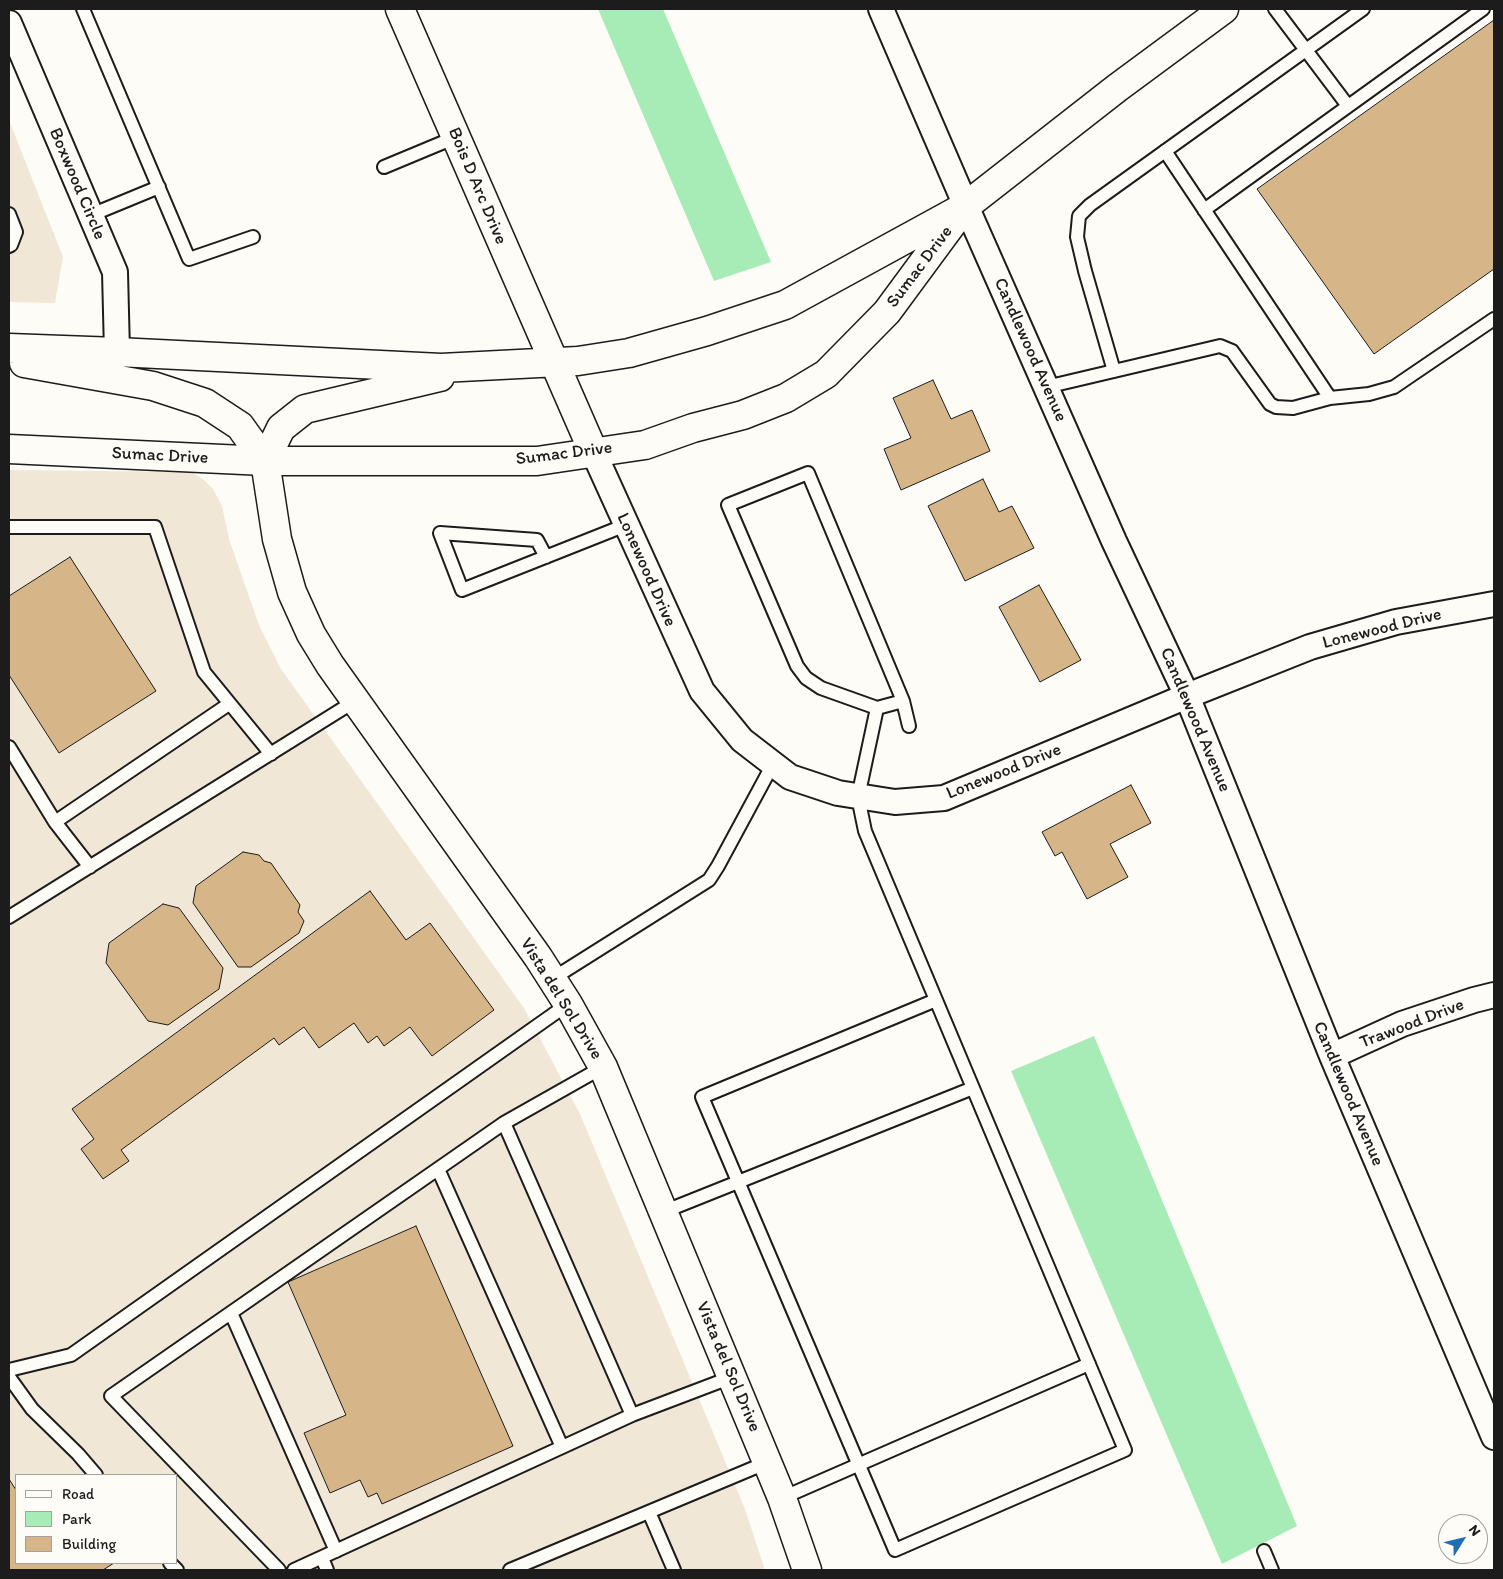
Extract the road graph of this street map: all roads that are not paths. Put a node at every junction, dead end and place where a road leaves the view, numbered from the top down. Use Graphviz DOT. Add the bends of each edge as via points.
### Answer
graph roads {
  1 [pos="83,9"];
  2 [pos="400,9"];
  3 [pos="881,9"];
  4 [pos="1224,9"];
  5 [pos="1275,9"];
  6 [pos="1363,9"];
  7 [pos="1483,9"];
  8 [pos="9,23"];
  9 [pos="1306,51"];
  10 [pos="1348,106"];
  11 [pos="456,137"];
  12 [pos="1165,151"];
  13 [pos="384,167"];
  14 [pos="159,188"];
  15 [pos="966,206"];
  16 [pos="1204,210"];
  17 [pos="9,214"];
  18 [pos="90,215"];
  19 [pos="254,237"];
  20 [pos="9,246"];
  21 [pos="1494,319"];
  22 [pos="9,348"];
  23 [pos="117,352"];
  24 [pos="9,360"];
  25 [pos="554,362"];
  26 [pos="490,365"];
  27 [pos="1114,371"];
  28 [pos="1046,387"];
  29 [pos="1330,398"];
  30 [pos="9,449"];
  31 [pos="593,451"];
  32 [pos="265,461"];
  33 [pos="626,525"];
  34 [pos="9,527"];
  35 [pos="546,557"];
  36 [pos="1494,604"];
  37 [pos="1187,696"];
  38 [pos="355,701"];
  39 [pos="903,701"];
  40 [pos="230,704"];
  41 [pos="877,708"];
  42 [pos="909,726"];
  43 [pos="9,747"];
  44 [pos="270,754"];
  45 [pos="773,764"];
  46 [pos="858,797"];
  47 [pos="55,822"];
  48 [pos="90,867"];
  49 [pos="9,917"];
  50 [pos="552,979"];
  51 [pos="1494,995"];
  52 [pos="936,1000"];
  53 [pos="568,1004"];
  54 [pos="1332,1056"];
  55 [pos="603,1067"];
  56 [pos="973,1088"];
  57 [pos="504,1123"];
  58 [pos="438,1169"];
  59 [pos="738,1182"];
  60 [pos="663,1212"];
  61 [pos="231,1313"];
  62 [pos="1089,1364"];
  63 [pos="9,1370"];
  64 [pos="9,1377"];
  65 [pos="732,1377"];
  66 [pos="632,1415"];
  67 [pos="1494,1437"];
  68 [pos="562,1447"];
  69 [pos="768,1462"];
  70 [pos="859,1465"];
  71 [pos="95,1474"];
  72 [pos="782,1498"];
  73 [pos="649,1512"];
  74 [pos="336,1551"];
  75 [pos="1264,1551"];
  76 [pos="322,1558"];
  77 [pos="279,1570"];
  78 [pos="294,1570"];
  79 [pos="327,1570"];
  80 [pos="510,1570"];
  81 [pos="674,1570"];
  82 [pos="807,1570"];
  83 [pos="1272,1570"];
  1 -- 14 [label="lane"];
  2 -- 11 [label="street, Bois D Arc Drive"];
  3 -- 15 [label="street, Candlewood Avenue"];
  4 -- 15 [label="street, Sumac Drive"];
  5 -- 9 [label="lane"];
  6 -- 9 [label="lane"];
  7 -- 10 [label="lane"];
  8 -- 18 [label="street, Boxwood Circle"];
  9 -- 10 [label="lane"];
  9 -- 12 [label="lane"];
  10 -- 16 [label="lane"];
  11 -- 13 [label="lane"];
  11 -- 25 [label="street, Bois D Arc Drive"];
  12 -- 16 [label="lane"];
  12 -- 27 [label="lane" via="1079,216 1077,237 1084,271"];
  14 -- 18 [label="lane"];
  14 -- 19 [label="lane" via="189,259"];
  15 -- 25 [label="street, Sumac Drive" via="785,305 629,354"];
  15 -- 28 [label="street, Candlewood Avenue"];
  15 -- 31 [label="street, Sumac Drive" via="887,312 826,374 786,398 743,415 645,445"];
  16 -- 29 [label="lane"];
  17 -- 20 [label="lane" via="16,232"];
  18 -- 23 [label="street, Boxwood Circle" via="114,272"];
  21 -- 29 [label="lane" via="1394,387 1369,394"];
  22 -- 23 [label="street, Sumac Drive"];
  23 -- 26 [label="street, Sumac Drive" via="441,368"];
  24 -- 32 [label="street" via="153,386 205,402 240,426"];
  25 -- 26 [label="street, Sumac Drive"];
  25 -- 31 [label="street, Bois D Arc Drive"];
  26 -- 32 [label="street" via="305,409 281,428"];
  27 -- 28 [label="lane"];
  27 -- 29 [label="lane" via="1220,346 1232,351 1263,396 1276,407 1292,408"];
  28 -- 37 [label="street, Candlewood Avenue"];
  30 -- 32 [label="street, Sumac Drive"];
  31 -- 32 [label="street, Sumac Drive" via="537,461"];
  31 -- 33 [label="street, Lonewood Drive"];
  32 -- 38 [label="street, Vista del Sol Drive" via="276,539 292,592 330,666"];
  33 -- 35 [label="lane"];
  33 -- 45 [label="street, Lonewood Drive" via="702,691 742,740"];
  34 -- 40 [label="lane" via="155,528 204,672"];
  35 -- 35 [label="lane" via="462,590 440,533 537,540"];
  36 -- 37 [label="street, Lonewood Drive" via="1396,622 1310,647"];
  37 -- 46 [label="street, Lonewood Drive" via="944,798 895,802"];
  37 -- 54 [label="street, Candlewood Avenue"];
  38 -- 44 [label="lane"];
  38 -- 50 [label="street, Vista del Sol Drive"];
  39 -- 41 [label="lane"];
  39 -- 41 [label="lane" via="808,473 728,505 797,666 806,678 821,688"];
  39 -- 42 [label="lane"];
  40 -- 44 [label="lane"];
  40 -- 47 [label="lane"];
  41 -- 46 [label="lane"];
  43 -- 47 [label="lane"];
  44 -- 48 [label="lane"];
  45 -- 46 [label="street, Lonewood Drive" via="790,777"];
  45 -- 50 [label="lane" via="709,880"];
  46 -- 52 [label="lane" via="864,831"];
  47 -- 48 [label="lane"];
  48 -- 49 [label="lane"];
  50 -- 53 [label="street, Vista del Sol Drive"];
  51 -- 54 [label="street, Trawood Drive" via="1402,1024"];
  52 -- 56 [label="lane"];
  52 -- 59 [label="lane" via="702,1097"];
  53 -- 55 [label="street, Vista del Sol Drive"];
  53 -- 63 [label="lane" via="71,1355"];
  54 -- 67 [label="street, Candlewood Avenue"];
  55 -- 57 [label="lane"];
  55 -- 60 [label="street, Vista del Sol Drive"];
  56 -- 59 [label="lane"];
  56 -- 62 [label="lane"];
  57 -- 58 [label="lane"];
  57 -- 66 [label="lane"];
  58 -- 61 [label="lane"];
  58 -- 68 [label="lane"];
  59 -- 60 [label="lane"];
  59 -- 70 [label="lane"];
  60 -- 65 [label="street, Vista del Sol Drive"];
  61 -- 74 [label="lane"];
  61 -- 77 [label="lane" via="111,1396"];
  62 -- 70 [label="lane"];
  62 -- 70 [label="lane" via="1125,1450 895,1550"];
  64 -- 71 [label="lane" via="32,1409"];
  65 -- 66 [label="lane"];
  65 -- 69 [label="street, Vista del Sol Drive"];
  66 -- 68 [label="lane"];
  68 -- 74 [label="lane"];
  69 -- 72 [label="street, Vista del Sol Drive"];
  69 -- 73 [label="lane"];
  70 -- 72 [label="lane"];
  72 -- 82 [label="street, Vista del Sol Drive"];
  73 -- 80 [label="lane"];
  73 -- 81 [label="lane"];
  74 -- 76 [label="lane"];
  75 -- 83 [label="lane"];
  76 -- 78 [label="lane"];
  76 -- 79 [label="lane"];
}
